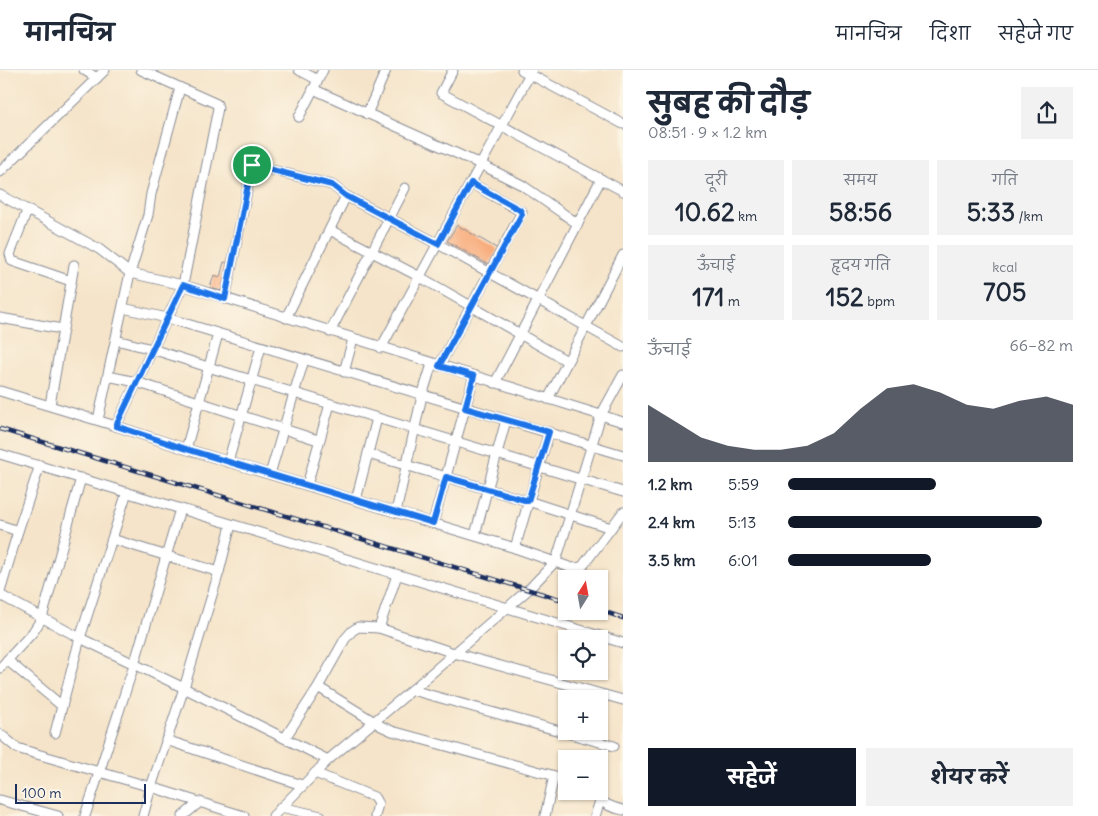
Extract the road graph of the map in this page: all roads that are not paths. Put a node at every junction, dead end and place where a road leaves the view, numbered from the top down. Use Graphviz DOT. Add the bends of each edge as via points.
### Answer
graph roads {
  1 [pos="84,70"];
  2 [pos="105,70"];
  3 [pos="141,70"];
  4 [pos="299,70"];
  5 [pos="323,70"];
  6 [pos="386,70"];
  7 [pos="453,70"];
  8 [pos="528,71"];
  9 [pos="97,78"];
  10 [pos="318,80"];
  11 [pos="180,88"];
  12 [pos="313,89"];
  13 [pos="367,114"];
  14 [pos="299,117"];
  15 [pos="623,124"];
  16 [pos="502,125"];
  17 [pos="255,152"];
  18 [pos="480,164"];
  19 [pos="252,165"];
  20 [pos="1,170"];
  21 [pos="601,179"];
  22 [pos="471,183"];
  23 [pos="404,188"];
  24 [pos="623,191"];
  25 [pos="0,195"];
  26 [pos="346,196"];
  27 [pos="27,211"];
  28 [pos="390,218"];
  29 [pos="578,224"];
  30 [pos="330,230"];
  31 [pos="438,244"];
  32 [pos="372,252"];
  33 [pos="623,255"];
  34 [pos="74,265"];
  35 [pos="489,272"];
  36 [pos="130,273"];
  37 [pos="420,277"];
  38 [pos="71,281"];
  39 [pos="183,285"];
  40 [pos="225,299"];
  41 [pos="538,300"];
  42 [pos="471,307"];
  43 [pos="123,308"];
  44 [pos="0,318"];
  45 [pos="167,318"];
  46 [pos="286,318"];
  47 [pos="585,326"];
  48 [pos="62,329"];
  49 [pos="330,332"];
  50 [pos="218,334"];
  51 [pos="520,335"];
  52 [pos="353,339"];
  53 [pos="116,340"];
  54 [pos="261,347"];
  55 [pos="623,347"];
  56 [pos="381,348"];
  57 [pos="152,349"];
  58 [pos="304,360"];
  59 [pos="567,362"];
  60 [pos="436,365"];
  61 [pos="208,368"];
  62 [pos="344,372"];
  63 [pos="623,375"];
  64 [pos="108,376"];
  65 [pos="474,376"];
  66 [pos="251,380"];
  67 [pos="136,382"];
  68 [pos="495,383"];
  69 [pos="0,391"];
  70 [pos="294,393"];
  71 [pos="422,396"];
  72 [pos="548,399"];
  73 [pos="199,402"];
  74 [pos="330,404"];
  75 [pos="50,405"];
  76 [pos="465,408"];
  77 [pos="601,415"];
  78 [pos="241,416"];
  79 [pos="377,418"];
  80 [pos="98,420"];
  81 [pos="506,420"];
  82 [pos="623,422"];
  83 [pos="116,426"];
  84 [pos="284,429"];
  85 [pos="414,429"];
  86 [pos="549,432"];
  87 [pos="318,440"];
  88 [pos="456,442"];
  89 [pos="592,444"];
  90 [pos="186,449"];
  91 [pos="0,454"];
  92 [pos="368,454"];
  93 [pos="496,454"];
  94 [pos="623,455"];
  95 [pos="228,462"];
  96 [pos="40,465"];
  97 [pos="406,465"];
  98 [pos="538,467"];
  99 [pos="270,474"];
  100 [pos="446,477"];
  101 [pos="81,478"];
  102 [pos="580,479"];
  103 [pos="307,485"];
  104 [pos="487,490"];
  105 [pos="127,492"];
  106 [pos="623,492"];
  107 [pos="356,500"];
  108 [pos="528,501"];
  109 [pos="180,509"];
  110 [pos="396,512"];
  111 [pos="623,512"];
  112 [pos="569,515"];
  113 [pos="433,523"];
  114 [pos="0,525"];
  115 [pos="232,525"];
  116 [pos="611,528"];
  117 [pos="18,531"];
  118 [pos="475,535"];
  119 [pos="112,539"];
  120 [pos="515,548"];
  121 [pos="166,557"];
  122 [pos="556,561"];
  123 [pos="218,572"];
  124 [pos="397,575"];
  125 [pos="0,594"];
  126 [pos="506,609"];
  127 [pos="42,618"];
  128 [pos="379,628"];
  129 [pos="80,638"];
  130 [pos="623,643"];
  131 [pos="454,653"];
  132 [pos="7,660"];
  133 [pos="134,665"];
  134 [pos="0,668"];
  135 [pos="318,687"];
  136 [pos="184,688"];
  137 [pos="412,690"];
  138 [pos="623,700"];
  139 [pos="62,706"];
  140 [pos="372,721"];
  141 [pos="55,733"];
  142 [pos="0,734"];
  143 [pos="285,738"];
  144 [pos="166,740"];
  145 [pos="614,746"];
  146 [pos="328,760"];
  147 [pos="98,772"];
  148 [pos="315,772"];
  149 [pos="554,776"];
  150 [pos="558,777"];
  151 [pos="302,785"];
  152 [pos="151,786"];
  153 [pos="0,800"];
  154 [pos="600,801"];
  155 [pos="200,802"];
  156 [pos="281,807"];
  157 [pos="623,810"];
  158 [pos="58,816"];
  159 [pos="85,816"];
  160 [pos="143,816"];
  161 [pos="183,816"];
  162 [pos="244,816"];
  163 [pos="273,816"];
  164 [pos="321,816"];
  165 [pos="375,816"];
  166 [pos="545,816"];
  167 [pos="595,816"];
  1 -- 9 [label="street"];
  2 -- 9 [label="street"];
  3 -- 11 [label="street"];
  4 -- 10 [label="street"];
  5 -- 10 [label="street"];
  6 -- 13 [label="street"];
  7 -- 16 [label="street" via="441,93"];
  8 -- 15 [label="street"];
  8 -- 16 [label="street"];
  9 -- 20 [label="street"];
  10 -- 12 [label="street"];
  11 -- 36 [label="street"];
  11 -- 39 [label="street" via="217,104 218,108"];
  12 -- 13 [label="street"];
  12 -- 14 [label="street"];
  13 -- 18 [label="street"];
  16 -- 18 [label="street"];
  16 -- 21 [label="street"];
  17 -- 19 [label="street"];
  18 -- 22 [label="street"];
  18 -- 29 [label="street" via="522,185"];
  19 -- 26 [label="street" via="332,185"];
  19 -- 40 [label="street"];
  21 -- 24 [label="street"];
  21 -- 29 [label="street"];
  22 -- 31 [label="street"];
  22 -- 35 [label="street" via="522,212"];
  23 -- 28 [label="street"];
  25 -- 27 [label="street"];
  26 -- 28 [label="street"];
  26 -- 30 [label="street"];
  27 -- 36 [label="street" via="99,249"];
  27 -- 38 [label="street" via="10,254 12,261"];
  28 -- 31 [label="street"];
  28 -- 32 [label="street"];
  29 -- 41 [label="street"];
  30 -- 32 [label="street"];
  30 -- 46 [label="street"];
  31 -- 35 [label="street"];
  31 -- 37 [label="street"];
  32 -- 37 [label="street"];
  32 -- 49 [label="street"];
  33 -- 47 [label="street"];
  34 -- 38 [label="street"];
  35 -- 41 [label="street"];
  35 -- 42 [label="street"];
  36 -- 39 [label="street"];
  36 -- 43 [label="street"];
  37 -- 42 [label="street"];
  37 -- 56 [label="street"];
  38 -- 48 [label="street"];
  39 -- 40 [label="street"];
  39 -- 45 [label="street"];
  40 -- 46 [label="street"];
  41 -- 47 [label="street"];
  41 -- 51 [label="street"];
  42 -- 51 [label="street"];
  42 -- 60 [label="street"];
  43 -- 45 [label="street"];
  43 -- 53 [label="street"];
  44 -- 48 [label="street"];
  45 -- 50 [label="street"];
  45 -- 57 [label="street"];
  46 -- 49 [label="street"];
  47 -- 55 [label="street"];
  47 -- 59 [label="street"];
  48 -- 75 [label="street"];
  49 -- 52 [label="street"];
  50 -- 54 [label="street"];
  50 -- 61 [label="street"];
  51 -- 59 [label="street"];
  51 -- 68 [label="street"];
  52 -- 56 [label="street"];
  52 -- 62 [label="street"];
  53 -- 57 [label="street"];
  53 -- 64 [label="street"];
  54 -- 58 [label="street"];
  54 -- 66 [label="street"];
  56 -- 60 [label="street"];
  57 -- 61 [label="street"];
  57 -- 67 [label="street"];
  58 -- 62 [label="street"];
  58 -- 70 [label="street"];
  59 -- 72 [label="street"];
  60 -- 65 [label="street"];
  60 -- 71 [label="street"];
  61 -- 66 [label="street"];
  61 -- 73 [label="street"];
  62 -- 71 [label="street"];
  63 -- 77 [label="street"];
  64 -- 67 [label="street"];
  64 -- 80 [label="street"];
  65 -- 68 [label="street"];
  65 -- 76 [label="street"];
  66 -- 70 [label="street"];
  66 -- 78 [label="street"];
  67 -- 73 [label="street"];
  67 -- 83 [label="street"];
  68 -- 72 [label="street"];
  69 -- 75 [label="street"];
  70 -- 74 [label="street"];
  70 -- 84 [label="street"];
  71 -- 76 [label="street"];
  71 -- 85 [label="street"];
  72 -- 77 [label="street"];
  73 -- 78 [label="street"];
  73 -- 90 [label="street"];
  74 -- 79 [label="street"];
  74 -- 87 [label="street"];
  75 -- 80 [label="street"];
  76 -- 81 [label="street"];
  76 -- 88 [label="street"];
  77 -- 82 [label="street"];
  77 -- 89 [label="street"];
  78 -- 84 [label="street"];
  78 -- 95 [label="street"];
  79 -- 85 [label="street"];
  79 -- 92 [label="street"];
  80 -- 83 [label="street"];
  81 -- 86 [label="street"];
  81 -- 93 [label="street"];
  83 -- 90 [label="street"];
  84 -- 87 [label="street"];
  84 -- 99 [label="street"];
  85 -- 88 [label="street"];
  85 -- 97 [label="street"];
  86 -- 89 [label="street"];
  86 -- 98 [label="street"];
  87 -- 103 [label="street"];
  88 -- 93 [label="street"];
  88 -- 100 [label="street"];
  89 -- 94 [label="street"];
  89 -- 102 [label="street"];
  90 -- 95 [label="street"];
  91 -- 96 [label="street"];
  92 -- 97 [label="street"];
  92 -- 107 [label="street"];
  93 -- 98 [label="street"];
  93 -- 104 [label="street"];
  95 -- 99 [label="street"];
  96 -- 101 [label="street"];
  96 -- 117 [label="street"];
  97 -- 100 [label="street"];
  97 -- 110 [label="street"];
  98 -- 102 [label="street"];
  98 -- 108 [label="street"];
  99 -- 103 [label="street"];
  100 -- 104 [label="street"];
  100 -- 113 [label="street"];
  101 -- 105 [label="street"];
  101 -- 127 [label="street"];
  102 -- 106 [label="street"];
  102 -- 112 [label="street"];
  103 -- 107 [label="street"];
  104 -- 108 [label="street"];
  104 -- 118 [label="street"];
  105 -- 109 [label="street"];
  105 -- 119 [label="street"];
  107 -- 110 [label="street"];
  108 -- 112 [label="street"];
  108 -- 120 [label="street"];
  109 -- 115 [label="street"];
  109 -- 121 [label="street"];
  110 -- 113 [label="street"];
  111 -- 116 [label="street"];
  112 -- 116 [label="street"];
  112 -- 122 [label="street"];
  113 -- 118 [label="street"];
  114 -- 117 [label="street"];
  115 -- 123 [label="street"];
  115 -- 124 [label="street"];
  116 -- 122 [label="street" via="582,567 572,568"];
  117 -- 125 [label="street"];
  118 -- 120 [label="street"];
  119 -- 121 [label="street"];
  119 -- 129 [label="street"];
  120 -- 122 [label="street"];
  121 -- 123 [label="street"];
  121 -- 133 [label="street"];
  122 -- 126 [label="street"];
  123 -- 136 [label="street"];
  124 -- 126 [label="street"];
  124 -- 128 [label="street"];
  125 -- 127 [label="street"];
  126 -- 130 [label="street"];
  126 -- 131 [label="street"];
  127 -- 129 [label="street"];
  127 -- 132 [label="street"];
  128 -- 131 [label="street"];
  128 -- 135 [label="street" via="358,627 352,631"];
  129 -- 133 [label="street"];
  129 -- 139 [label="street"];
  131 -- 137 [label="street"];
  131 -- 138 [label="street"];
  132 -- 134 [label="street"];
  132 -- 139 [label="street"];
  133 -- 136 [label="street"];
  133 -- 147 [label="street"];
  135 -- 140 [label="street"];
  135 -- 143 [label="street"];
  136 -- 143 [label="street"];
  136 -- 144 [label="street"];
  137 -- 140 [label="street"];
  137 -- 145 [label="street"];
  139 -- 141 [label="street"];
  140 -- 146 [label="street"];
  140 -- 149 [label="street" via="403,735"];
  142 -- 147 [label="street" via="16,748"];
  143 -- 146 [label="street"];
  144 -- 151 [label="street"];
  144 -- 152 [label="street"];
  146 -- 148 [label="street"];
  147 -- 152 [label="street"];
  147 -- 159 [label="street"];
  148 -- 151 [label="street"];
  148 -- 165 [label="street" via="374,797 378,800"];
  149 -- 150 [label="street"];
  149 -- 166 [label="street"];
  151 -- 156 [label="street"];
  152 -- 155 [label="street"];
  152 -- 160 [label="street"];
  153 -- 158 [label="street"];
  154 -- 157 [label="street"];
  154 -- 167 [label="street"];
  155 -- 161 [label="street"];
  155 -- 162 [label="street"];
  156 -- 163 [label="street"];
  156 -- 164 [label="street"];
}
